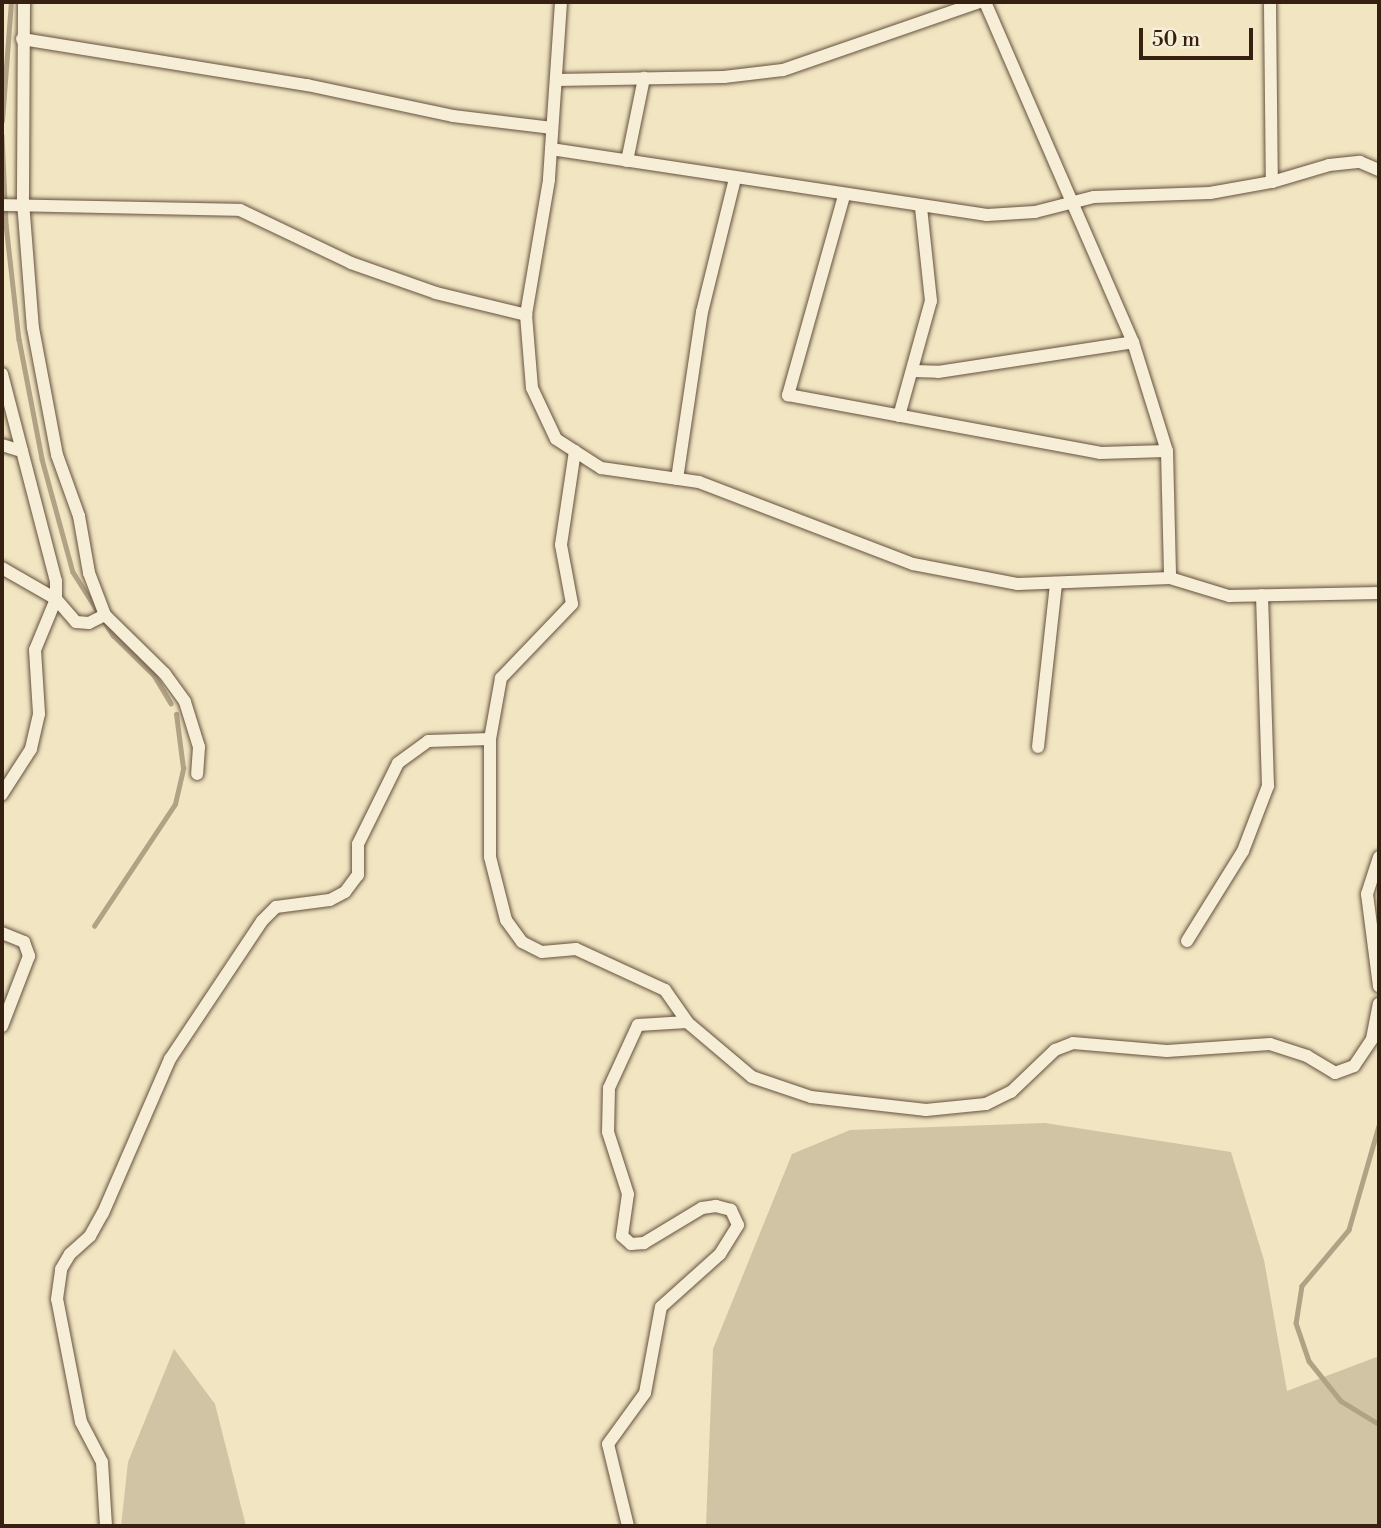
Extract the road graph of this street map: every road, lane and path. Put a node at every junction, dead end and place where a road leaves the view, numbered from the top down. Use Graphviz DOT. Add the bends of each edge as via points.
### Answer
graph roads {
  1 [pos="24,2"];
  2 [pos="561,2"];
  3 [pos="979,2"];
  4 [pos="985,2"];
  5 [pos="1270,5"];
  6 [pos="22,39"];
  7 [pos="644,78"];
  8 [pos="556,80"];
  9 [pos="552,128"];
  10 [pos="551,149"];
  11 [pos="626,161"];
  12 [pos="1379,170"];
  13 [pos="736,179"];
  14 [pos="1272,182"];
  15 [pos="844,196"];
  16 [pos="13,203"];
  17 [pos="1073,204"];
  18 [pos="921,207"];
  19 [pos="526,315"];
  20 [pos="1133,342"];
  21 [pos="914,371"];
  22 [pos="2,374"];
  23 [pos="899,416"];
  24 [pos="2,445"];
  25 [pos="22,451"];
  26 [pos="575,451"];
  27 [pos="1167,451"];
  28 [pos="677,479"];
  29 [pos="2,568"];
  30 [pos="1170,578"];
  31 [pos="1056,583"];
  32 [pos="1379,593"];
  33 [pos="1262,595"];
  34 [pos="56,599"];
  35 [pos="101,617"];
  36 [pos="490,739"];
  37 [pos="1038,747"];
  38 [pos="197,774"];
  39 [pos="2,794"];
  40 [pos="1379,857"];
  41 [pos="2,933"];
  42 [pos="1187,941"];
  43 [pos="1379,986"];
  44 [pos="1379,1004"];
  45 [pos="687,1022"];
  46 [pos="2,1026"];
  47 [pos="106,1526"];
  48 [pos="628,1526"];
  1 -- 6 [label="street"];
  2 -- 8 [label="street"];
  3 -- 7 [label="street" via="783,69 724,77"];
  4 -- 17 [label="street"];
  5 -- 14 [label="street"];
  6 -- 9 [label="street" via="307,85 453,116"];
  6 -- 16 [label="street"];
  7 -- 8 [label="street"];
  7 -- 11 [label="street"];
  8 -- 9 [label="street"];
  9 -- 10 [label="street"];
  10 -- 11 [label="street"];
  10 -- 19 [label="street"];
  11 -- 13 [label="street"];
  12 -- 14 [label="street" via="1360,162 1329,164"];
  13 -- 15 [label="street"];
  13 -- 28 [label="street" via="702,312"];
  14 -- 17 [label="street" via="1149,198 1094,197"];
  15 -- 18 [label="street"];
  15 -- 23 [label="street" via="788,395"];
  16 -- 19 [label="street" via="240,210 351,263 436,293"];
  16 -- 35 [label="street" via="57,455 79,516"];
  17 -- 18 [label="street" via="987,215"];
  17 -- 20 [label="street"];
  18 -- 21 [label="street" via="932,301"];
  19 -- 26 [label="street" via="532,388 556,439"];
  20 -- 21 [label="street" via="938,372"];
  20 -- 27 [label="street"];
  21 -- 23 [label="street"];
  22 -- 25 [label="street"];
  23 -- 27 [label="street" via="1100,453"];
  24 -- 25 [label="street"];
  25 -- 34 [label="street" via="56,581"];
  26 -- 28 [label="street" via="601,468"];
  26 -- 36 [label="street" via="561,545 572,604 501,678"];
  27 -- 30 [label="street"];
  28 -- 31 [label="street" via="699,482 913,564 1018,584"];
  29 -- 34 [label="street"];
  30 -- 31 [label="street"];
  30 -- 33 [label="street" via="1229,596"];
  31 -- 37 [label="street"];
  32 -- 33 [label="street"];
  33 -- 42 [label="street" via="1268,786 1243,851"];
  34 -- 35 [label="street" via="76,622"];
  34 -- 39 [label="street" via="35,650 39,714 31,749"];
  35 -- 38 [label="street" via="165,674 185,702 200,747"];
  36 -- 45 [label="street" via="490,857 506,920 522,942 542,952 576,949 665,990"];
  36 -- 47 [label="street" via="428,741 398,763 358,844 358,875 345,892 330,900 276,907 262,921 170,1059 103,1213 90,1237 61,1269 57,1299 81,1422 102,1462"];
  40 -- 43 [label="street" via="1367,894"];
  41 -- 46 [label="street" via="24,942 29,956"];
  44 -- 45 [label="street" via="1372,1039 1354,1066 1335,1073 1307,1056 1270,1044 1167,1051 1073,1043 1055,1050 1011,1092 986,1104 926,1110 811,1097 752,1077"];
  45 -- 48 [label="street" via="638,1025 609,1088 608,1132 628,1194 622,1236 631,1244 644,1243 702,1208 716,1206 732,1210 738,1225 720,1254 661,1307 645,1393 608,1444"];
}
